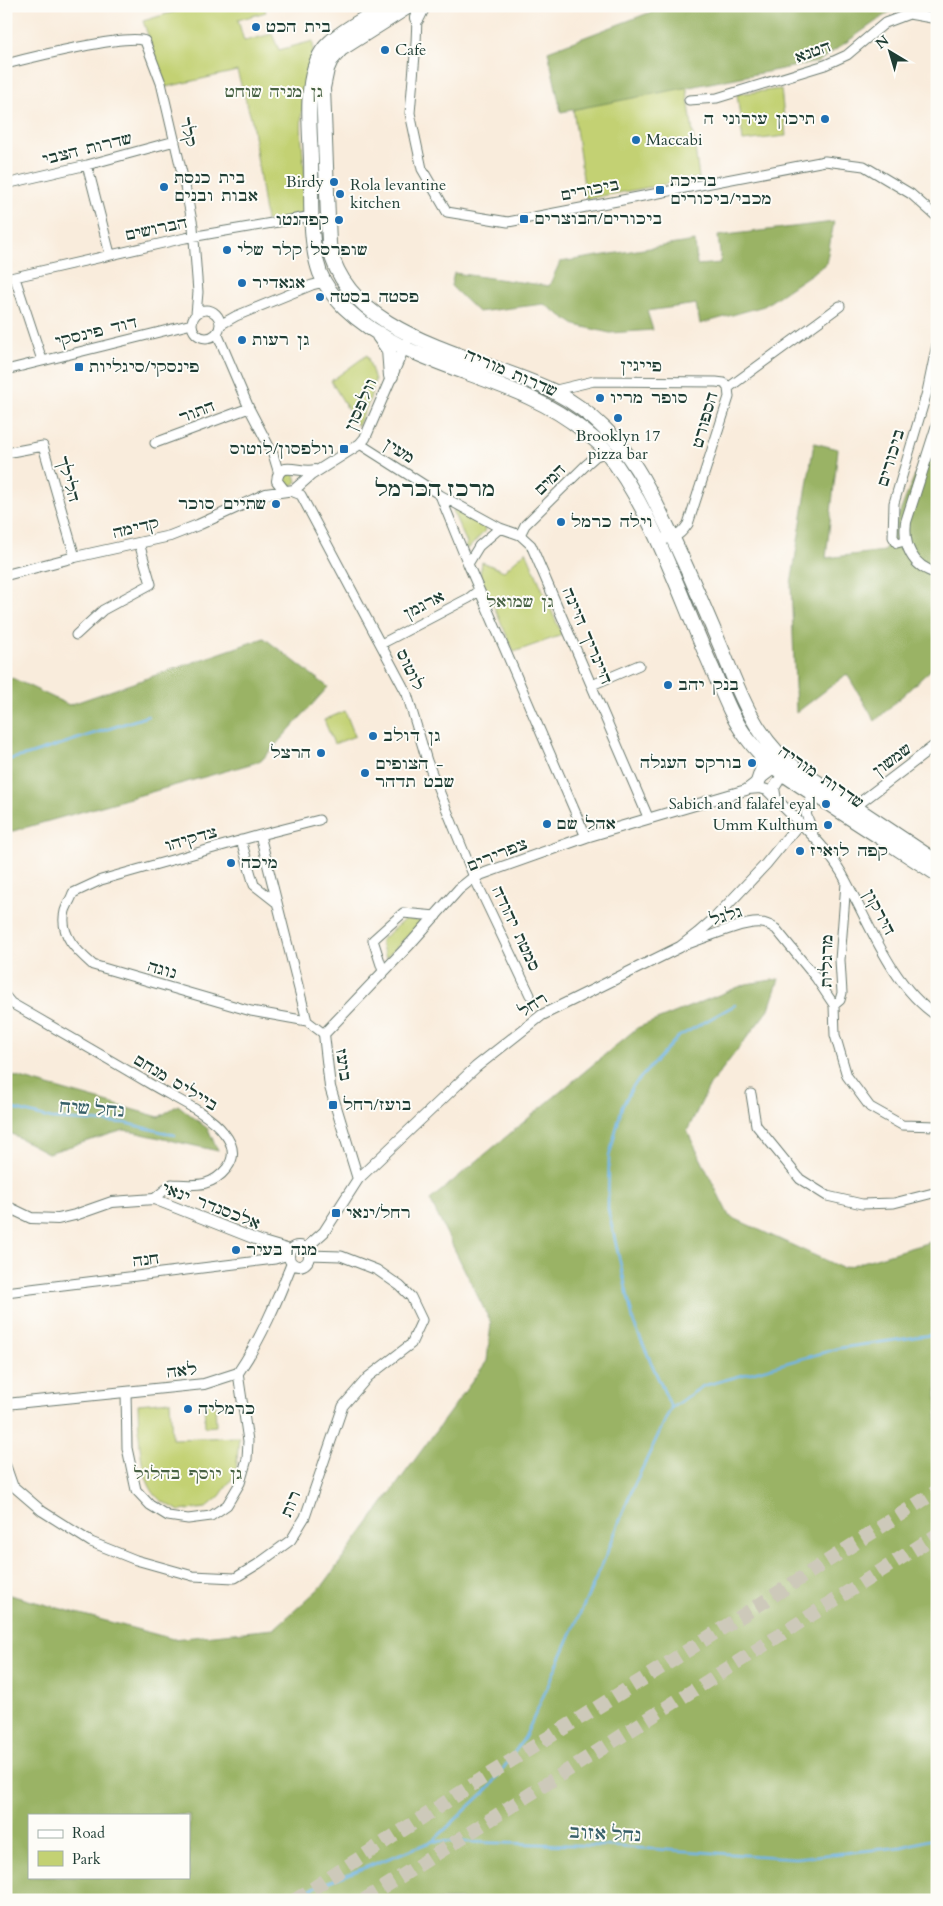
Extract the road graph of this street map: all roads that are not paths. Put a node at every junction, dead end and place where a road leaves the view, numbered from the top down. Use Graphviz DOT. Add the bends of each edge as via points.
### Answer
graph roads {
  1 [pos="384,6"];
  2 [pos="415,9"];
  3 [pos="937,19"];
  4 [pos="6,64"];
  5 [pos="689,100"];
  6 [pos="175,142"];
  7 [pos="86,165"];
  8 [pos="6,184"];
  9 [pos="312,214"];
  10 [pos="937,218"];
  11 [pos="194,236"];
  12 [pos="110,254"];
  13 [pos="10,278"];
  14 [pos="326,286"];
  15 [pos="198,292"];
  16 [pos="840,306"];
  17 [pos="207,310"];
  18 [pos="196,314"];
  19 [pos="192,324"];
  20 [pos="219,329"];
  21 [pos="377,334"];
  22 [pos="410,335"];
  23 [pos="206,338"];
  24 [pos="937,344"];
  25 [pos="404,348"];
  26 [pos="225,354"];
  27 [pos="42,360"];
  28 [pos="6,370"];
  29 [pos="391,376"];
  30 [pos="728,388"];
  31 [pos="552,391"];
  32 [pos="248,408"];
  33 [pos="937,426"];
  34 [pos="155,443"];
  35 [pos="360,444"];
  36 [pos="607,452"];
  37 [pos="6,453"];
  38 [pos="273,454"];
  39 [pos="293,470"];
  40 [pos="318,470"];
  41 [pos="278,477"];
  42 [pos="291,489"];
  43 [pos="266,494"];
  44 [pos="440,495"];
  45 [pos="500,528"];
  46 [pos="655,534"];
  47 [pos="520,535"];
  48 [pos="673,539"];
  49 [pos="905,541"];
  50 [pos="139,544"];
  51 [pos="75,557"];
  52 [pos="468,564"];
  53 [pos="937,573"];
  54 [pos="6,575"];
  55 [pos="479,590"];
  56 [pos="76,635"];
  57 [pos="381,644"];
  58 [pos="639,664"];
  59 [pos="592,685"];
  60 [pos="937,744"];
  61 [pos="760,754"];
  62 [pos="781,768"];
  63 [pos="752,786"];
  64 [pos="813,793"];
  65 [pos="776,800"];
  66 [pos="853,806"];
  67 [pos="837,810"];
  68 [pos="648,817"];
  69 [pos="319,820"];
  70 [pos="796,820"];
  71 [pos="260,835"];
  72 [pos="586,837"];
  73 [pos="241,840"];
  74 [pos="818,841"];
  75 [pos="937,862"];
  76 [pos="937,874"];
  77 [pos="474,877"];
  78 [pos="846,882"];
  79 [pos="73,893"];
  80 [pos="277,903"];
  81 [pos="436,916"];
  82 [pos="680,947"];
  83 [pos="383,971"];
  84 [pos="530,995"];
  85 [pos="6,997"];
  86 [pos="834,1005"];
  87 [pos="937,1016"];
  88 [pos="307,1021"];
  89 [pos="324,1034"];
  90 [pos="751,1094"];
  91 [pos="937,1126"];
  92 [pos="358,1179"];
  93 [pos="937,1192"];
  94 [pos="154,1199"];
  95 [pos="6,1206"];
  96 [pos="308,1251"];
  97 [pos="290,1256"];
  98 [pos="6,1292"];
  99 [pos="238,1373"];
  100 [pos="126,1392"];
  101 [pos="6,1404"];
  102 [pos="6,1466"];
  103 [pos="10,1486"];
  1 -- 9 [label="main road, שדרות מוריה" via="330,42 321,51 314,67 310,93"];
  2 -- 10 [label="street, ביכורים" via="410,113 422,169 446,212 508,222 825,161 864,166 911,194"];
  2 -- 22 [label="main road, שדרות מוריה" via="341,49 331,60 323,88 331,254 340,276 357,297 376,315"];
  3 -- 5 [label="street, הטנא" via="909,14 885,23 847,55 825,65 717,98"];
  4 -- 6 [label="street, קלר" via="89,45 135,39 145,42 161,83"];
  6 -- 7 [label="street, שדרות הצבי"];
  6 -- 11 [label="street, קלר"];
  7 -- 8 [label="street, שדרות הצבי"];
  7 -- 12 [label="street"];
  9 -- 11 [label="street, הברושים"];
  9 -- 14 [label="main road, שדרות מוריה" via="313,248"];
  11 -- 12 [label="street, הברושים"];
  11 -- 15 [label="street, קלר"];
  12 -- 13 [label="street, הברושים"];
  13 -- 27 [label="street"];
  14 -- 20 [label="street" via="320,283 312,285 236,316"];
  14 -- 21 [label="main road, שדרות מוריה" via="353,316"];
  15 -- 17 [label="street, קלר"];
  15 -- 18 [label="street, קלר"];
  16 -- 30 [label="street, הספורט"];
  17 -- 18 [label="street"];
  17 -- 20 [label="street" via="219,318"];
  18 -- 19 [label="street"];
  19 -- 23 [label="street" via="195,333"];
  19 -- 27 [label="street, דוד פינסקי"];
  20 -- 23 [label="street" via="214,336"];
  20 -- 26 [label="street"];
  21 -- 25 [label="main road, שדרות מוריה"];
  21 -- 29 [label="main road" via="389,350"];
  22 -- 25 [label="street, וולפסון"];
  22 -- 31 [label="main road, שדרות מוריה"];
  23 -- 26 [label="street"];
  24 -- 49 [label="street, ביכורים" via="927,392 894,503 893,537 897,543"];
  25 -- 29 [label="street, וולפסון"];
  25 -- 36 [label="main road, שדרות מוריה" via="538,401 576,425"];
  26 -- 32 [label="street"];
  27 -- 28 [label="street, דוד פינסקי"];
  29 -- 35 [label="street, וולפסון" via="366,438"];
  30 -- 31 [label="street, פייגין" via="724,383 716,382 594,380"];
  30 -- 48 [label="street, הספורט" via="729,398 691,516 684,530"];
  31 -- 48 [label="main road, שדרות מוריה" via="596,420 623,449 646,483"];
  32 -- 34 [label="street, התור"];
  32 -- 38 [label="street"];
  33 -- 49 [label="street, ביכורים" via="906,522"];
  35 -- 40 [label="street, וולפסון"];
  35 -- 44 [label="street, מעין"];
  36 -- 46 [label="main road, שדרות מוריה"];
  36 -- 47 [label="street, המים" via="587,464 525,525"];
  37 -- 51 [label="street, הלילך" via="43,446"];
  38 -- 39 [label="street"];
  38 -- 41 [label="street"];
  39 -- 40 [label="street, וולפסון"];
  39 -- 41 [label="street, קדימה" via="285,469"];
  39 -- 42 [label="street" via="300,478"];
  40 -- 42 [label="street, וולפסון"];
  41 -- 42 [label="street"];
  41 -- 43 [label="street, קדימה"];
  42 -- 43 [label="street, קדימה"];
  42 -- 57 [label="street, לוטוס" via="301,495"];
  43 -- 50 [label="street, קדימה" via="198,525"];
  44 -- 45 [label="street, מעין"];
  44 -- 52 [label="street"];
  45 -- 47 [label="street"];
  45 -- 52 [label="street" via="479,546"];
  46 -- 48 [label="street" via="663,540"];
  46 -- 61 [label="main road, שדרות מוריה" via="726,701"];
  47 -- 59 [label="street, היינריך היינה" via="535,552"];
  48 -- 62 [label="main road, שדרות מוריה" via="749,712"];
  49 -- 53 [label="street, ביכורים" via="915,560"];
  50 -- 51 [label="street, קדימה"];
  50 -- 56 [label="street" via="152,584 103,610"];
  51 -- 54 [label="street, קדימה"];
  52 -- 55 [label="street"];
  55 -- 57 [label="street, ארגמן"];
  55 -- 72 [label="street"];
  57 -- 77 [label="street, לוטוס" via="407,694 427,761"];
  58 -- 59 [label="street"];
  59 -- 68 [label="street, היינריך היינה"];
  60 -- 66 [label="street, שמשון"];
  61 -- 62 [label="main road, שדרות מוריה"];
  61 -- 63 [label="main road" via="763,767"];
  62 -- 63 [label="street, צפרירים"];
  62 -- 64 [label="main road, שדרות מוריה"];
  62 -- 65 [label="street" via="774,788"];
  62 -- 66 [label="main road, שדרות מוריה"];
  63 -- 65 [label="street" via="764,789"];
  63 -- 68 [label="street, צפרירים"];
  64 -- 67 [label="main road, שדרות מוריה"];
  64 -- 74 [label="street" via="806,814"];
  65 -- 70 [label="street"];
  66 -- 67 [label="street, שמשון"];
  66 -- 75 [label="main road, שדרות מוריה"];
  67 -- 76 [label="main road, שדרות מוריה"];
  68 -- 72 [label="street, צפרירים"];
  69 -- 71 [label="street, צדקיהו"];
  70 -- 74 [label="street, הירקון"];
  70 -- 82 [label="street, רחל" via="796,829 766,864 714,920"];
  71 -- 73 [label="street, צדקיהו"];
  71 -- 80 [label="street"];
  72 -- 77 [label="street, צפרירים"];
  73 -- 79 [label="street, צדקיהו" via="101,880"];
  73 -- 80 [label="street" via="254,885"];
  74 -- 78 [label="street, הירקון"];
  77 -- 81 [label="street, צפרירים"];
  77 -- 84 [label="street, סמטת יהודה"];
  78 -- 86 [label="street, מרגלית" via="840,960 842,993"];
  78 -- 87 [label="street, הירקון" via="902,983"];
  79 -- 88 [label="street, נוגה" via="65,911 64,925 73,948 92,965 251,1010"];
  80 -- 88 [label="street"];
  81 -- 83 [label="street, צפרירים"];
  81 -- 83 [label="street" via="403,913 372,940"];
  82 -- 86 [label="street, גלגל" via="748,924 766,924 776,929"];
  82 -- 92 [label="street, רחל" via="542,1015 476,1067"];
  83 -- 89 [label="street, צפרירים"];
  85 -- 94 [label="street, בייליס מנחם" via="194,1109 223,1132 232,1145 232,1152 229,1165 218,1178 200,1185 172,1184"];
  86 -- 91 [label="street, מרגלית" via="835,1035 847,1076 870,1107 902,1126"];
  88 -- 89 [label="street, בועז"];
  89 -- 92 [label="street, בועז" via="330,1087"];
  90 -- 93 [label="street" via="756,1125 800,1180 827,1196 862,1204 886,1203"];
  92 -- 96 [label="street, רחל"];
  94 -- 95 [label="street, אלכסנדר ינאי" via="112,1202 58,1219 31,1218"];
  94 -- 97 [label="street, אלכסנדר ינאי"];
  96 -- 97 [label="street" via="300,1245"];
  96 -- 97 [label="street, רחל" via="305,1264 298,1266"];
  96 -- 103 [label="street, רות" via="341,1256 377,1270 411,1297 422,1320 411,1344 368,1377 343,1406 304,1516 291,1540 235,1578 193,1576 136,1560 91,1542"];
  97 -- 98 [label="street, חנה"];
  97 -- 99 [label="street" via="274,1307"];
  99 -- 100 [label="street, לאה" via="204,1384"];
  99 -- 100 [label="street" via="248,1441 247,1459 240,1483 227,1505 211,1516 188,1519 168,1516 150,1505 136,1490 127,1448"];
  100 -- 101 [label="street, לאה"];
  102 -- 103 [label="street, רות"];
}
